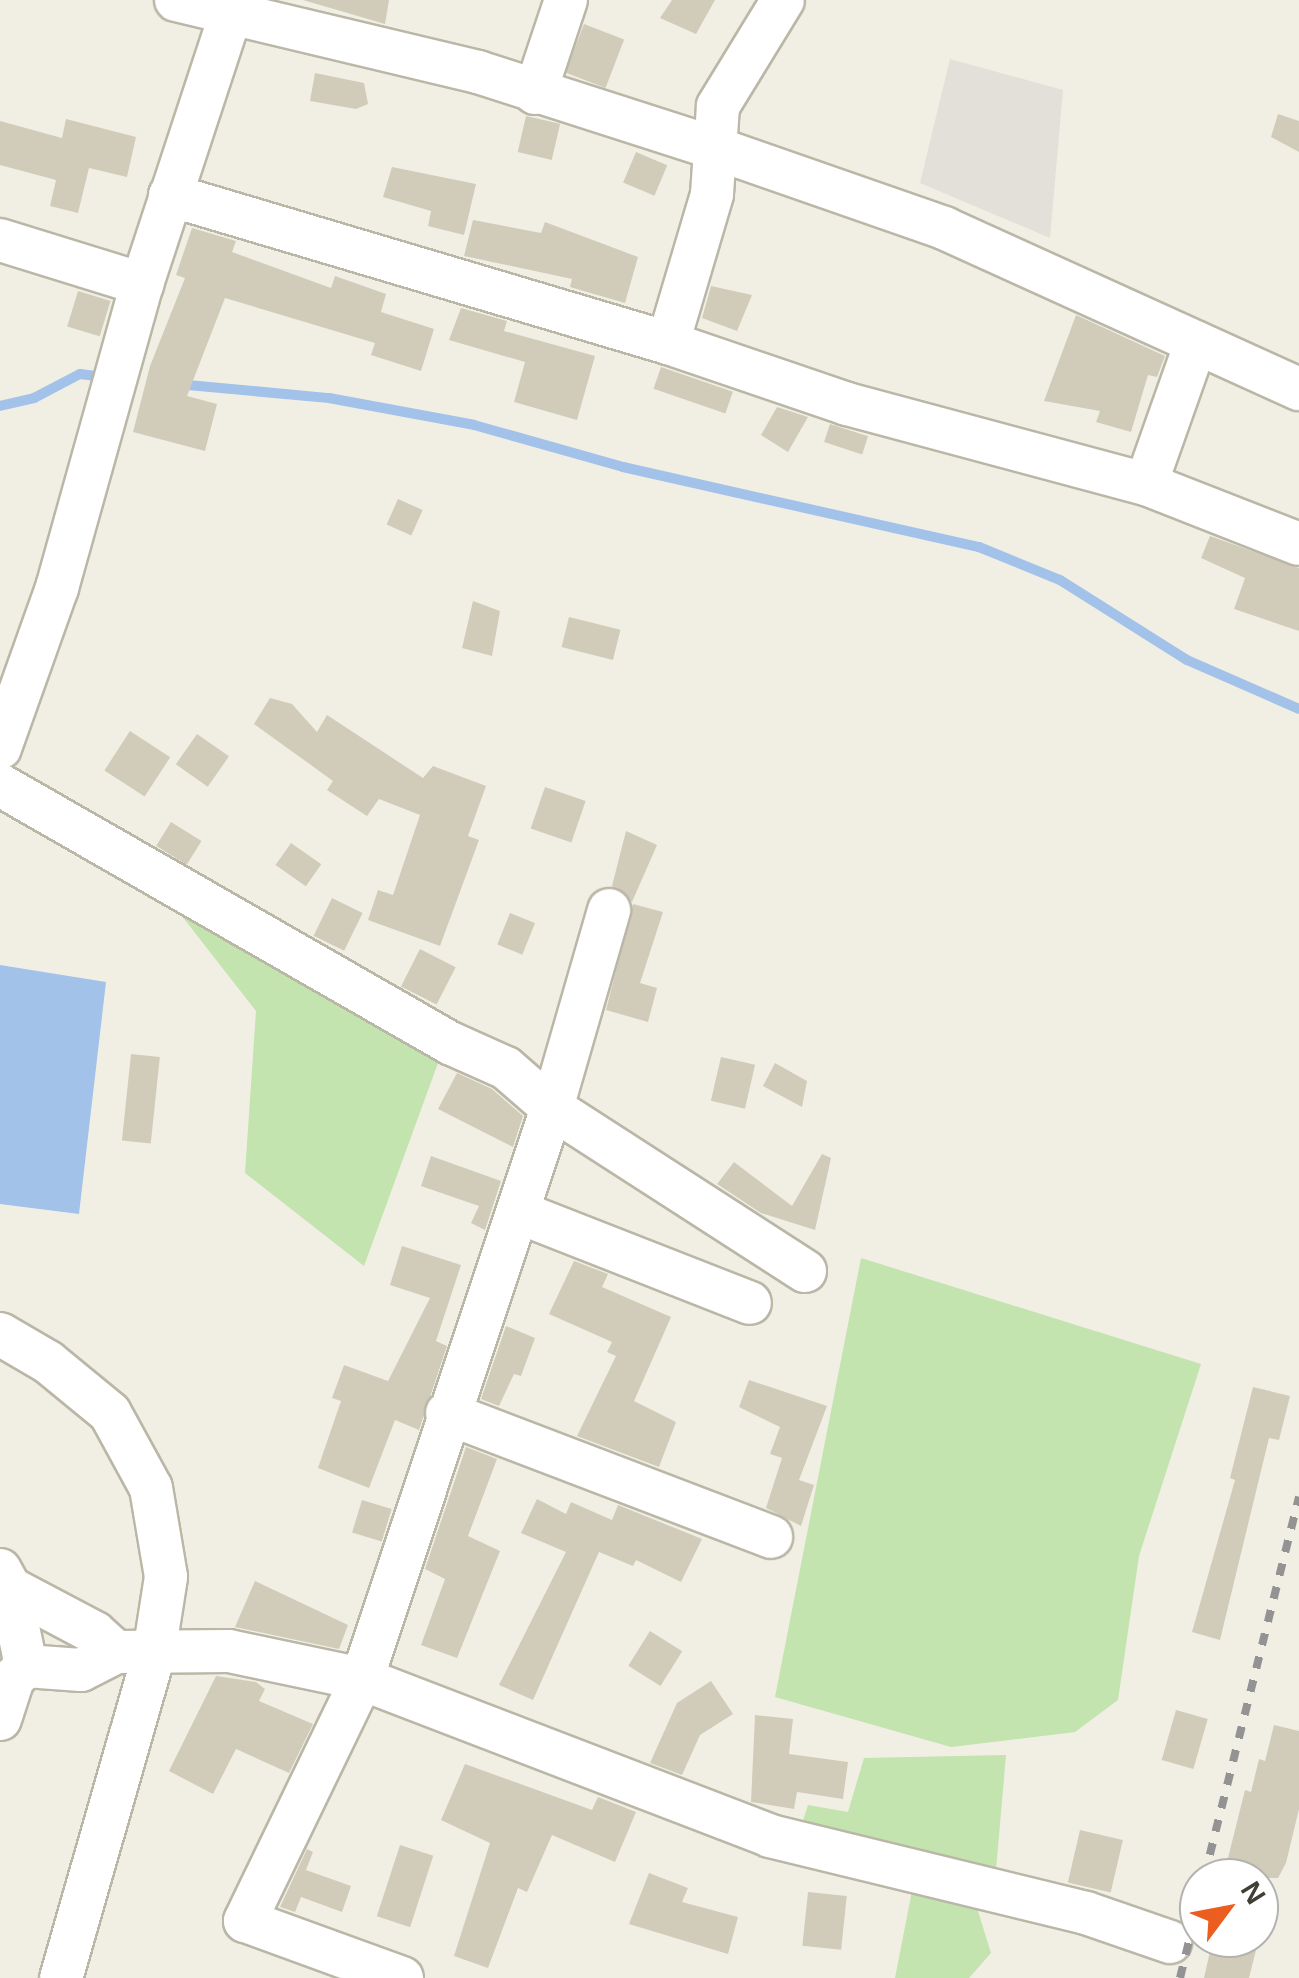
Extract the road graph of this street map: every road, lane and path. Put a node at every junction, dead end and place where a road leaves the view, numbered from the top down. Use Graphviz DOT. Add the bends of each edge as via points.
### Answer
graph roads {
  1 [pos="176,0"];
  2 [pos="566,0"];
  3 [pos="783,0"];
  4 [pos="231,14"];
  5 [pos="535,93"];
  6 [pos="712,147"];
  7 [pos="170,195"];
  8 [pos="0,240"];
  9 [pos="142,284"];
  10 [pos="668,343"];
  11 [pos="1196,343"];
  12 [pos="1299,389"];
  13 [pos="1146,484"];
  14 [pos="1299,544"];
  15 [pos="0,748"];
  16 [pos="0,785"];
  17 [pos="609,910"];
  18 [pos="552,1108"];
  19 [pos="518,1212"];
  20 [pos="805,1271"];
  21 [pos="750,1303"];
  22 [pos="0,1334"];
  23 [pos="447,1413"];
  24 [pos="771,1537"];
  25 [pos="5,1579"];
  26 [pos="135,1653"];
  27 [pos="26,1666"];
  28 [pos="362,1680"];
  29 [pos="0,1720"];
  30 [pos="1170,1942"];
  31 [pos="61,1978"];
  32 [pos="402,1978"];
  1 -- 4 [label="street"];
  2 -- 5 [label="street"];
  3 -- 6 [label="street" via="718,106"];
  4 -- 5 [label="street" via="478,72"];
  4 -- 7 [label="street"];
  5 -- 6 [label="street"];
  6 -- 10 [label="street" via="712,194"];
  6 -- 11 [label="street" via="944,228"];
  7 -- 9 [label="street"];
  7 -- 10 [label="street"];
  8 -- 9 [label="street"];
  9 -- 15 [label="street" via="57,588"];
  10 -- 13 [label="street" via="847,404"];
  11 -- 12 [label="street"];
  11 -- 13 [label="street"];
  13 -- 14 [label="street"];
  16 -- 18 [label="street" via="506,1068"];
  17 -- 18 [label="street"];
  18 -- 19 [label="street"];
  18 -- 20 [label="street"];
  19 -- 21 [label="street"];
  19 -- 23 [label="street"];
  22 -- 26 [label="street" via="77,1383 110,1413 135,1450 151,1488 166,1577"];
  23 -- 24 [label="street"];
  23 -- 28 [label="street"];
  25 -- 26 [label="street"];
  25 -- 27 [label="street"];
  26 -- 27 [label="street" via="81,1670"];
  26 -- 28 [label="street" via="229,1651"];
  26 -- 31 [label="street"];
  27 -- 29 [label="street" via="12,1679"];
  28 -- 30 [label="street" via="770,1836 1086,1914"];
  28 -- 32 [label="street" via="246,1921"];
}
